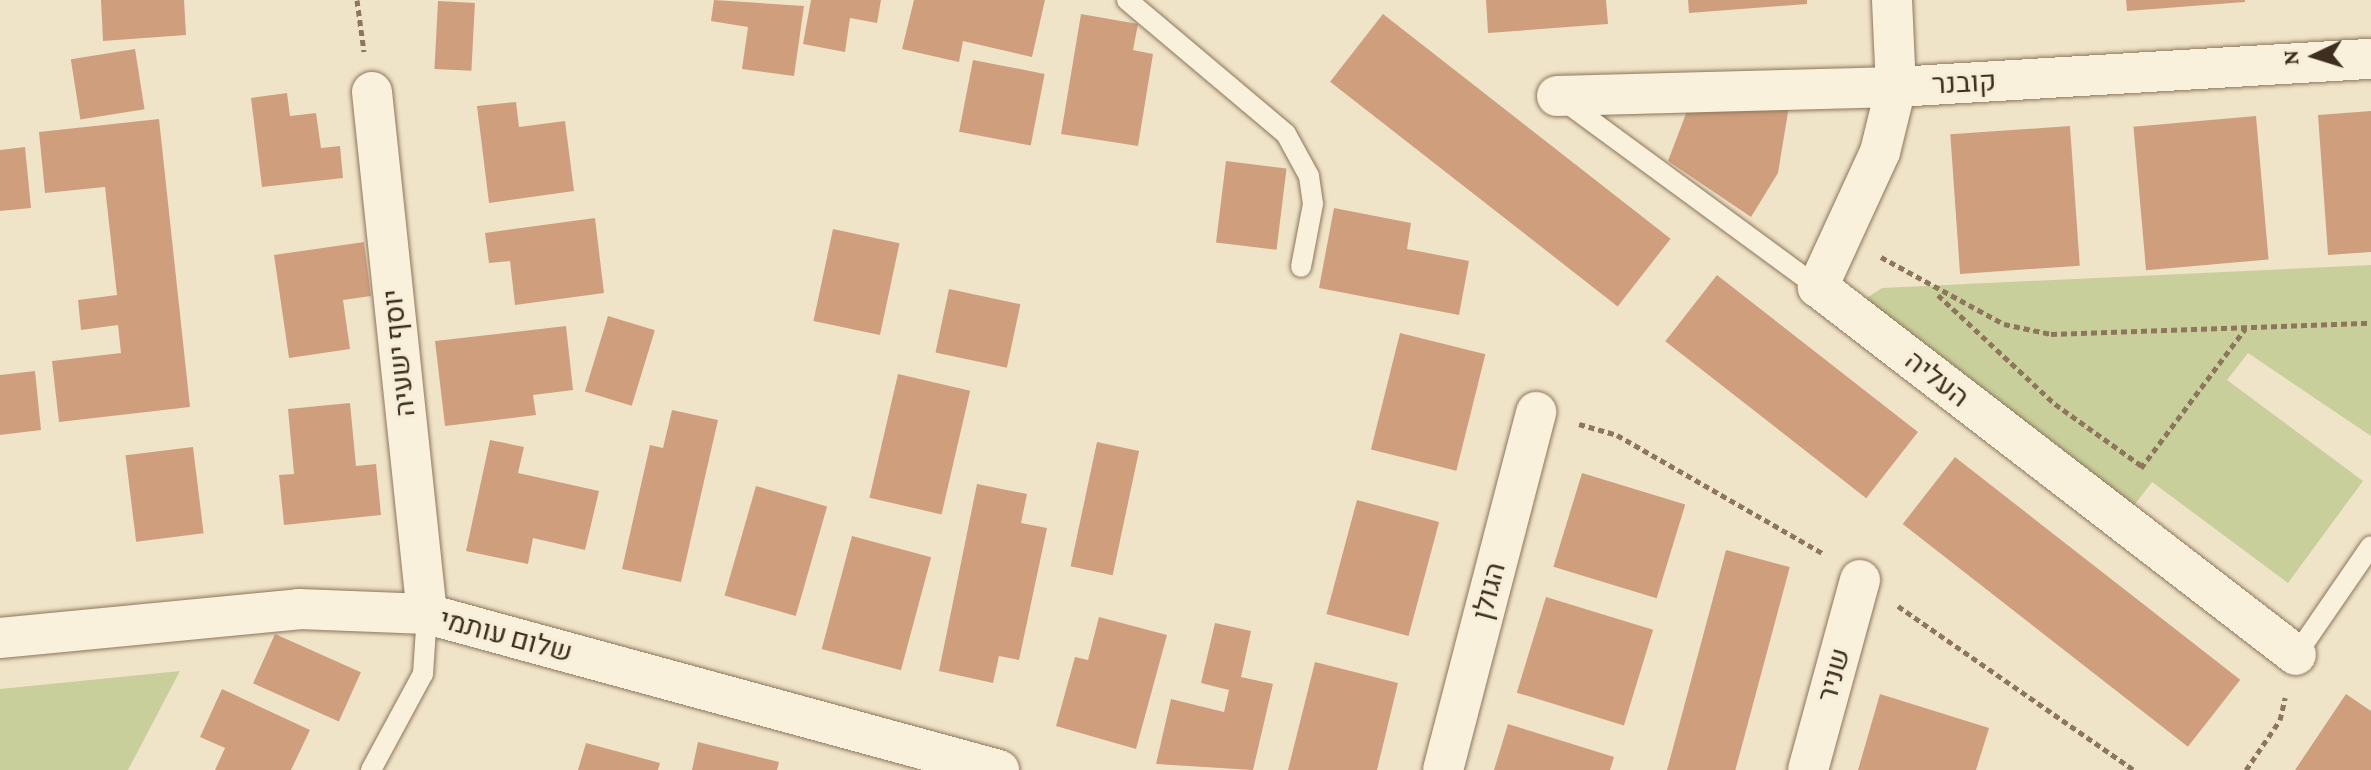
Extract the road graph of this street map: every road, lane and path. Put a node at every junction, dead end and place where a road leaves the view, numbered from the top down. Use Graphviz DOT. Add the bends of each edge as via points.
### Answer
graph roads {
  1 [pos="1127,0"];
  2 [pos="1892,0"];
  3 [pos="2371,59"];
  4 [pos="1896,87"];
  5 [pos="372,92"];
  6 [pos="1557,96"];
  7 [pos="1843,232"];
  8 [pos="1301,267"];
  9 [pos="1818,287"];
  10 [pos="1934,291"];
  11 [pos="2371,323"];
  12 [pos="2246,328"];
  13 [pos="1536,412"];
  14 [pos="2142,466"];
  15 [pos="2109,511"];
  16 [pos="2371,546"];
  17 [pos="1860,580"];
  18 [pos="427,614"];
  19 [pos="0,638"];
  20 [pos="2296,655"];
  21 [pos="371,770"];
  22 [pos="999,770"];
  23 [pos="1443,770"];
  24 [pos="1808,770"];
  25 [pos="2246,770"];
  1 -- 8 [label="lane" via="1286,134 1309,176 1313,204"];
  2 -- 4 [label="street"];
  3 -- 4 [label="street, קובנר"];
  4 -- 6 [label="street, קובנר"];
  4 -- 7 [label="street" via="1880,152"];
  5 -- 18 [label="street, יוסף ישעיה"];
  6 -- 9 [label="lane"];
  7 -- 9 [label="street"];
  7 -- 10 [label="path"];
  9 -- 15 [label="street, העליה"];
  10 -- 12 [label="path" via="2004,324 2051,334"];
  10 -- 14 [label="path" via="2055,404"];
  11 -- 12 [label="path"];
  12 -- 14 [label="path"];
  13 -- 23 [label="street, הגולן"];
  14 -- 15 [label="path"];
  15 -- 20 [label="street, העליה"];
  16 -- 20 [label="lane"];
  17 -- 24 [label="street, שניר"];
  18 -- 19 [label="street, שלום עותמי" via="299,609"];
  18 -- 21 [label="lane" via="423,674"];
  18 -- 22 [label="street, שלום עותמי"];
  20 -- 25 [label="path" via="2280,720"];
}
